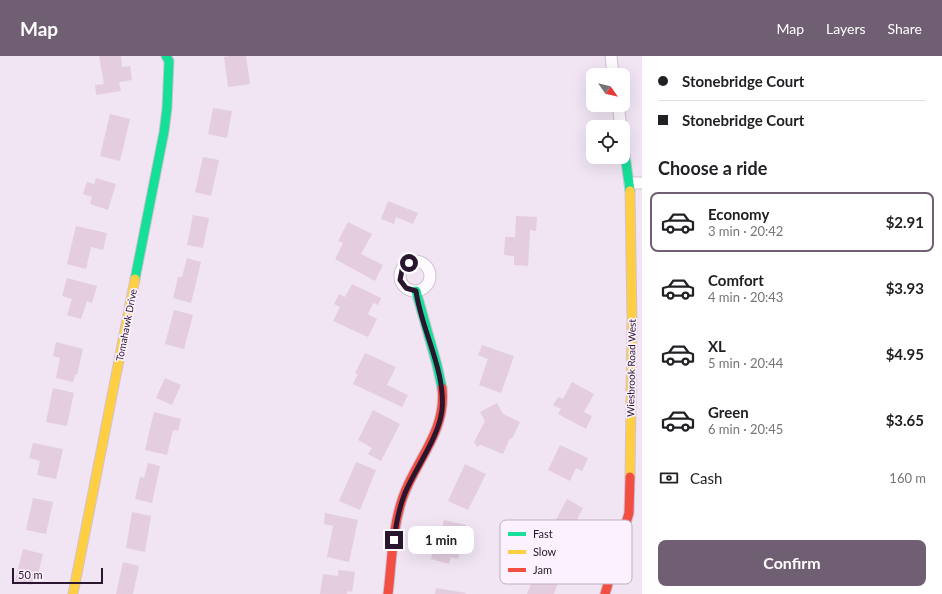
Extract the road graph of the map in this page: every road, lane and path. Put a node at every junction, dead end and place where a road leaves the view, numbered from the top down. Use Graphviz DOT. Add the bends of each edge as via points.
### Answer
graph roads {
  1 [pos="166,56"];
  2 [pos="611,56"];
  3 [pos="612,68"];
  4 [pos="627,164"];
  5 [pos="630,183"];
  6 [pos="642,183"];
  7 [pos="416,291"];
  8 [pos="627,520"];
  9 [pos="608,584"];
  10 [pos="73,594"];
  11 [pos="388,594"];
  12 [pos="605,594"];
  1 -- 10 [label="street, Tomahawk Drive" via="169,62 164,132"];
  2 -- 3 [label="street"];
  4 -- 5 [label="street, Wiesbrook Road West"];
  5 -- 6 [label="street"];
  5 -- 8 [label="street, Wiesbrook Road West" via="632,323"];
  7 -- 11 [label="street" via="439,375 442,410 433,436 400,507"];
  9 -- 12 [label="street, Wiesbrook Road West"];
}
